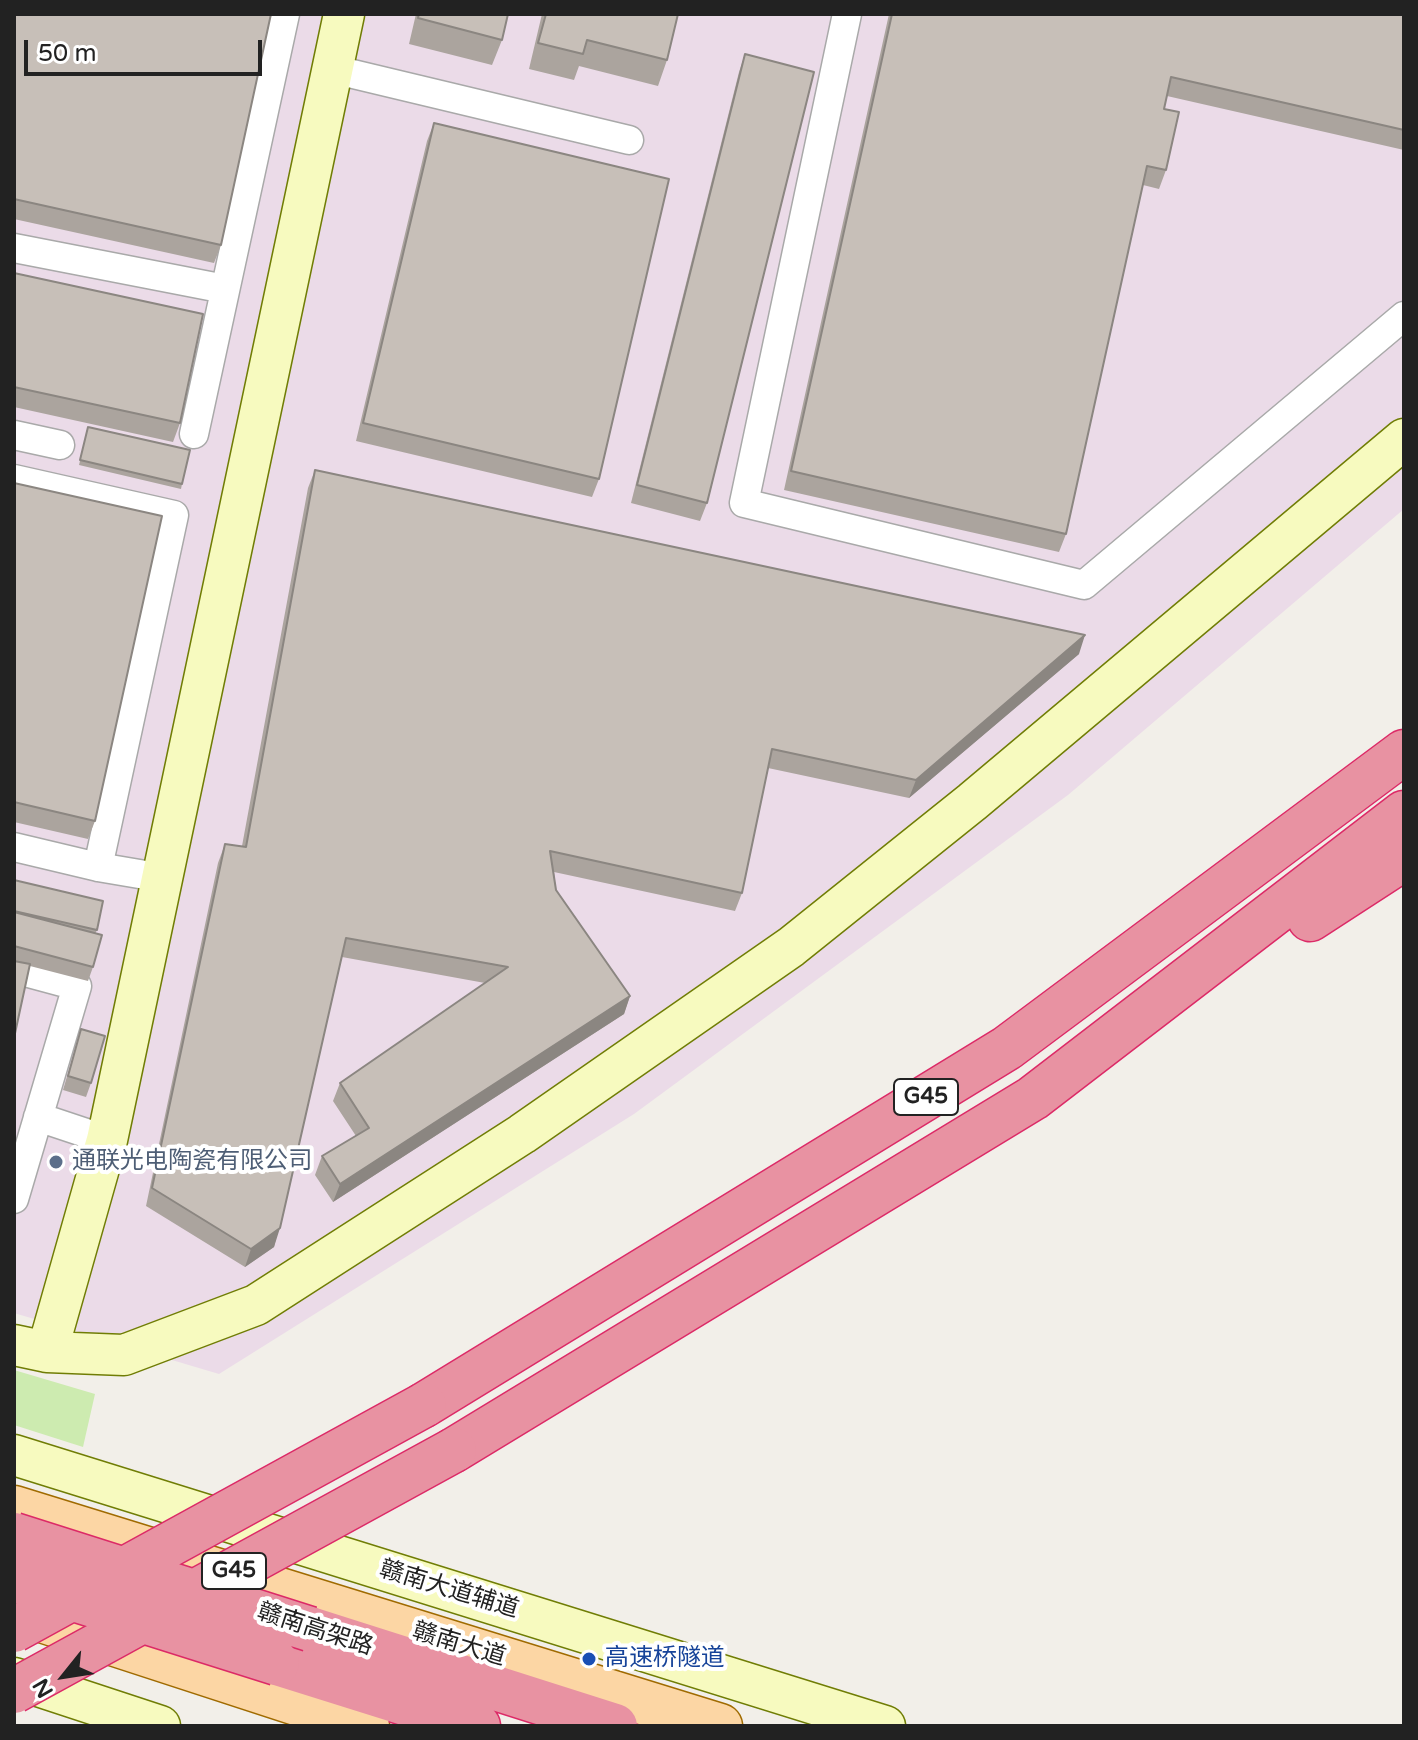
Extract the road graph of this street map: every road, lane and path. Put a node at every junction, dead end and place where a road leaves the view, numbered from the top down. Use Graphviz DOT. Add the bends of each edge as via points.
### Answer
graph roads {
  1 [pos="285,14"];
  2 [pos="344,14"];
  3 [pos="840,15"];
  4 [pos="332,69"];
  5 [pos="629,140"];
  6 [pos="14,248"];
  7 [pos="225,289"];
  8 [pos="1400,327"];
  9 [pos="194,434"];
  10 [pos="14,435"];
  11 [pos="1404,439"];
  12 [pos="60,445"];
  13 [pos="14,479"];
  14 [pos="1404,727"];
  15 [pos="1404,752"];
  16 [pos="1404,813"];
  17 [pos="14,847"];
  18 [pos="1404,858"];
  19 [pos="98,867"];
  20 [pos="163,878"];
  21 [pos="14,969"];
  22 [pos="1007,1048"];
  23 [pos="1033,1098"];
  24 [pos="38,1117"];
  25 [pos="107,1140"];
  26 [pos="14,1199"];
  27 [pos="30,1348"];
  28 [pos="14,1455"];
  29 [pos="14,1508"];
  30 [pos="14,1535"];
  31 [pos="14,1580"];
  32 [pos="14,1611"];
  33 [pos="14,1630"];
  34 [pos="14,1678"];
  35 [pos="14,1691"];
  36 [pos="160,1726"];
  37 [pos="367,1726"];
  38 [pos="478,1726"];
  39 [pos="615,1726"];
  40 [pos="720,1726"];
  41 [pos="885,1726"];
  1 -- 7 [label="street"];
  2 -- 4 [label="street"];
  3 -- 8 [label="street" via="744,503 1084,585"];
  4 -- 5 [label="street"];
  4 -- 20 [label="street"];
  6 -- 7 [label="street"];
  7 -- 9 [label="street"];
  10 -- 12 [label="street"];
  11 -- 27 [label="street" via="791,947 522,1134 256,1305 124,1355"];
  13 -- 19 [label="street" via="174,515"];
  14 -- 22 [label="highway"];
  15 -- 22 [label="highway, G45"];
  16 -- 23 [label="highway, G45"];
  17 -- 19 [label="street"];
  18 -- 23 [label="highway"];
  19 -- 20 [label="street"];
  20 -- 25 [label="street"];
  21 -- 24 [label="street" via="77,986"];
  22 -- 33 [label="highway, G45, bridge" via="424,1405"];
  23 -- 35 [label="highway, G45, bridge" via="454,1450"];
  24 -- 25 [label="street"];
  24 -- 26 [label="street"];
  25 -- 27 [label="street"];
  28 -- 41 [label="street, 赣南大道辅道"];
  29 -- 40 [label="main road, 赣南大道"];
  30 -- 39 [label="highway, 赣南高架路, bridge"];
  31 -- 38 [label="highway, 赣南高架路, bridge"];
  32 -- 37 [label="main road"];
  34 -- 36 [label="street"];
}
